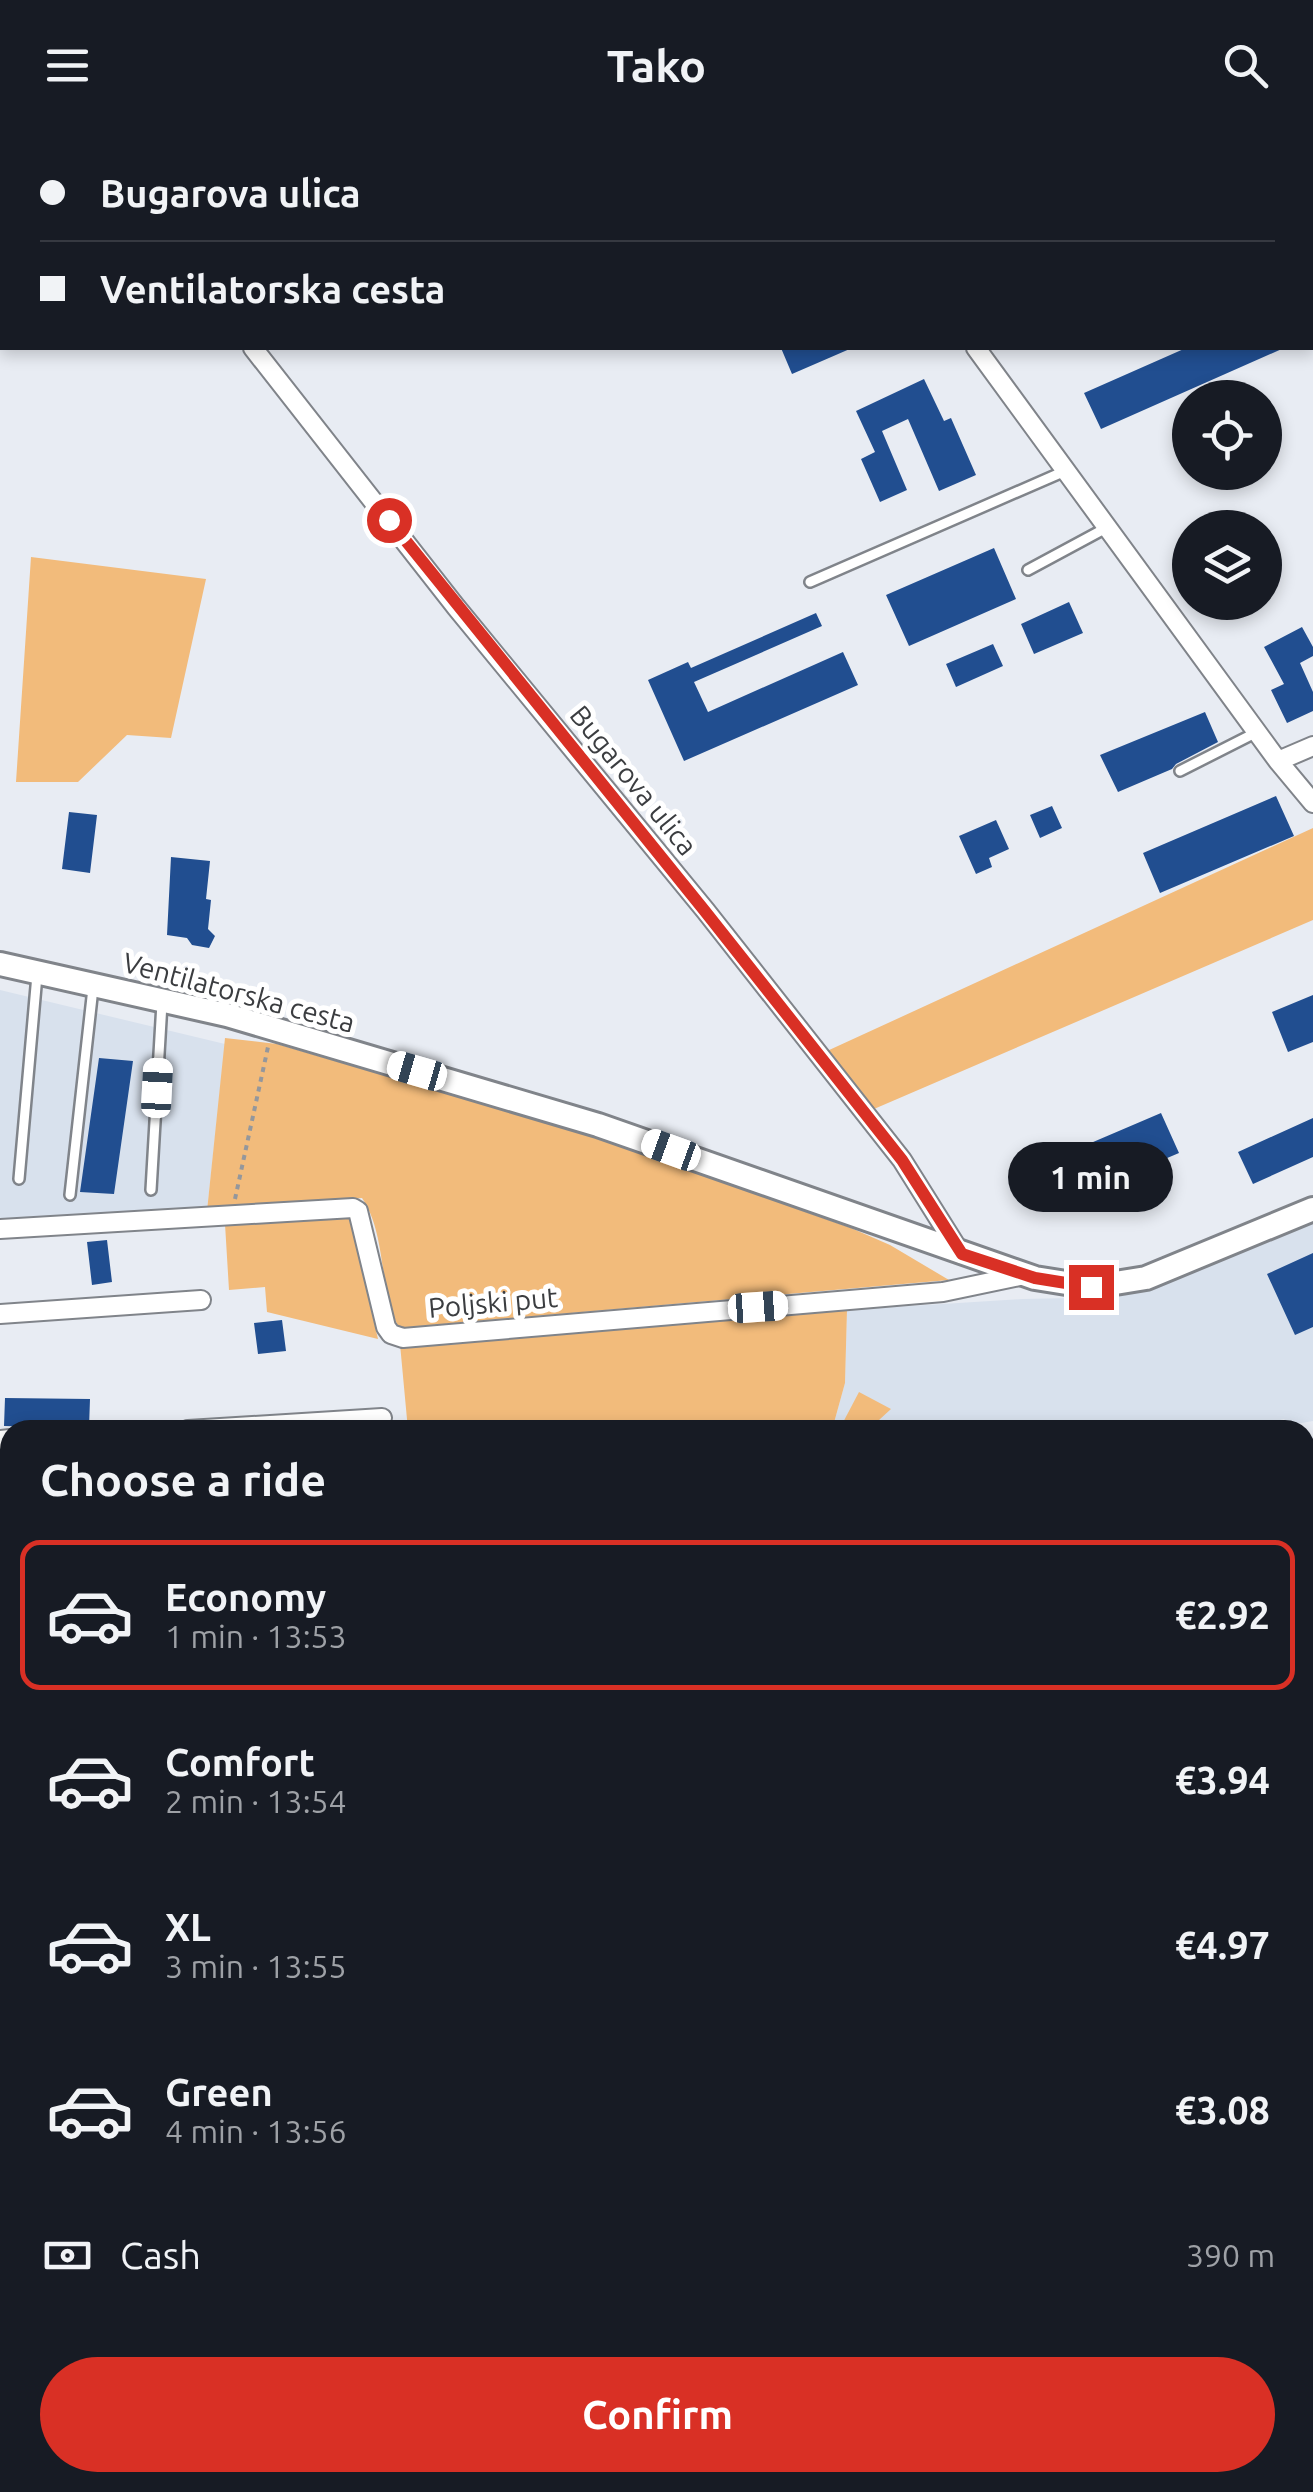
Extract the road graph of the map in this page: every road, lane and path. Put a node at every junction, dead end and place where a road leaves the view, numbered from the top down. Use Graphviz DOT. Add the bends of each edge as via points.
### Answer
graph roads {
  1 [pos="255,350"];
  2 [pos="978,350"];
  3 [pos="1068,470"];
  4 [pos="1109,526"];
  5 [pos="1028,570"];
  6 [pos="810,582"];
  7 [pos="1257,732"];
  8 [pos="1313,746"];
  9 [pos="1278,761"];
  10 [pos="1180,772"];
  11 [pos="1313,803"];
  12 [pos="0,964"];
  13 [pos="37,973"];
  14 [pos="93,985"];
  15 [pos="162,1000"];
  16 [pos="273,1028"];
  17 [pos="19,1179"];
  18 [pos="151,1190"];
  19 [pos="70,1194"];
  20 [pos="1313,1209"];
  21 [pos="223,1216"];
  22 [pos="0,1230"];
  23 [pos="962,1254"];
  24 [pos="1024,1274"];
  25 [pos="200,1300"];
  26 [pos="0,1314"];
  27 [pos="382,1418"];
  28 [pos="350,1420"];
  1 -- 23 [label="street, Bugarova ulica" via="890,1145"];
  2 -- 3 [label="street"];
  3 -- 4 [label="street"];
  3 -- 6 [label="lane"];
  4 -- 5 [label="lane"];
  4 -- 7 [label="street"];
  7 -- 9 [label="street"];
  7 -- 10 [label="lane"];
  8 -- 9 [label="street"];
  9 -- 11 [label="street"];
  12 -- 13 [label="main road, Ventilatorska cesta"];
  13 -- 14 [label="main road, Ventilatorska cesta"];
  13 -- 17 [label="lane"];
  14 -- 15 [label="main road, Ventilatorska cesta"];
  14 -- 19 [label="lane"];
  15 -- 16 [label="main road, Ventilatorska cesta"];
  15 -- 18 [label="lane"];
  16 -- 21 [label="path" via="236,1197"];
  16 -- 23 [label="main road, Ventilatorska cesta" via="598,1124"];
  20 -- 24 [label="main road, Ventilatorska cesta" via="1118,1285 1091,1287"];
  21 -- 22 [label="street, Poljski put"];
  21 -- 24 [label="street, Poljski put" via="358,1211 386,1327 402,1338 943,1292"];
  23 -- 24 [label="main road, Ventilatorska cesta"];
  25 -- 26 [label="street"];
  27 -- 28 [label="street"];
}
